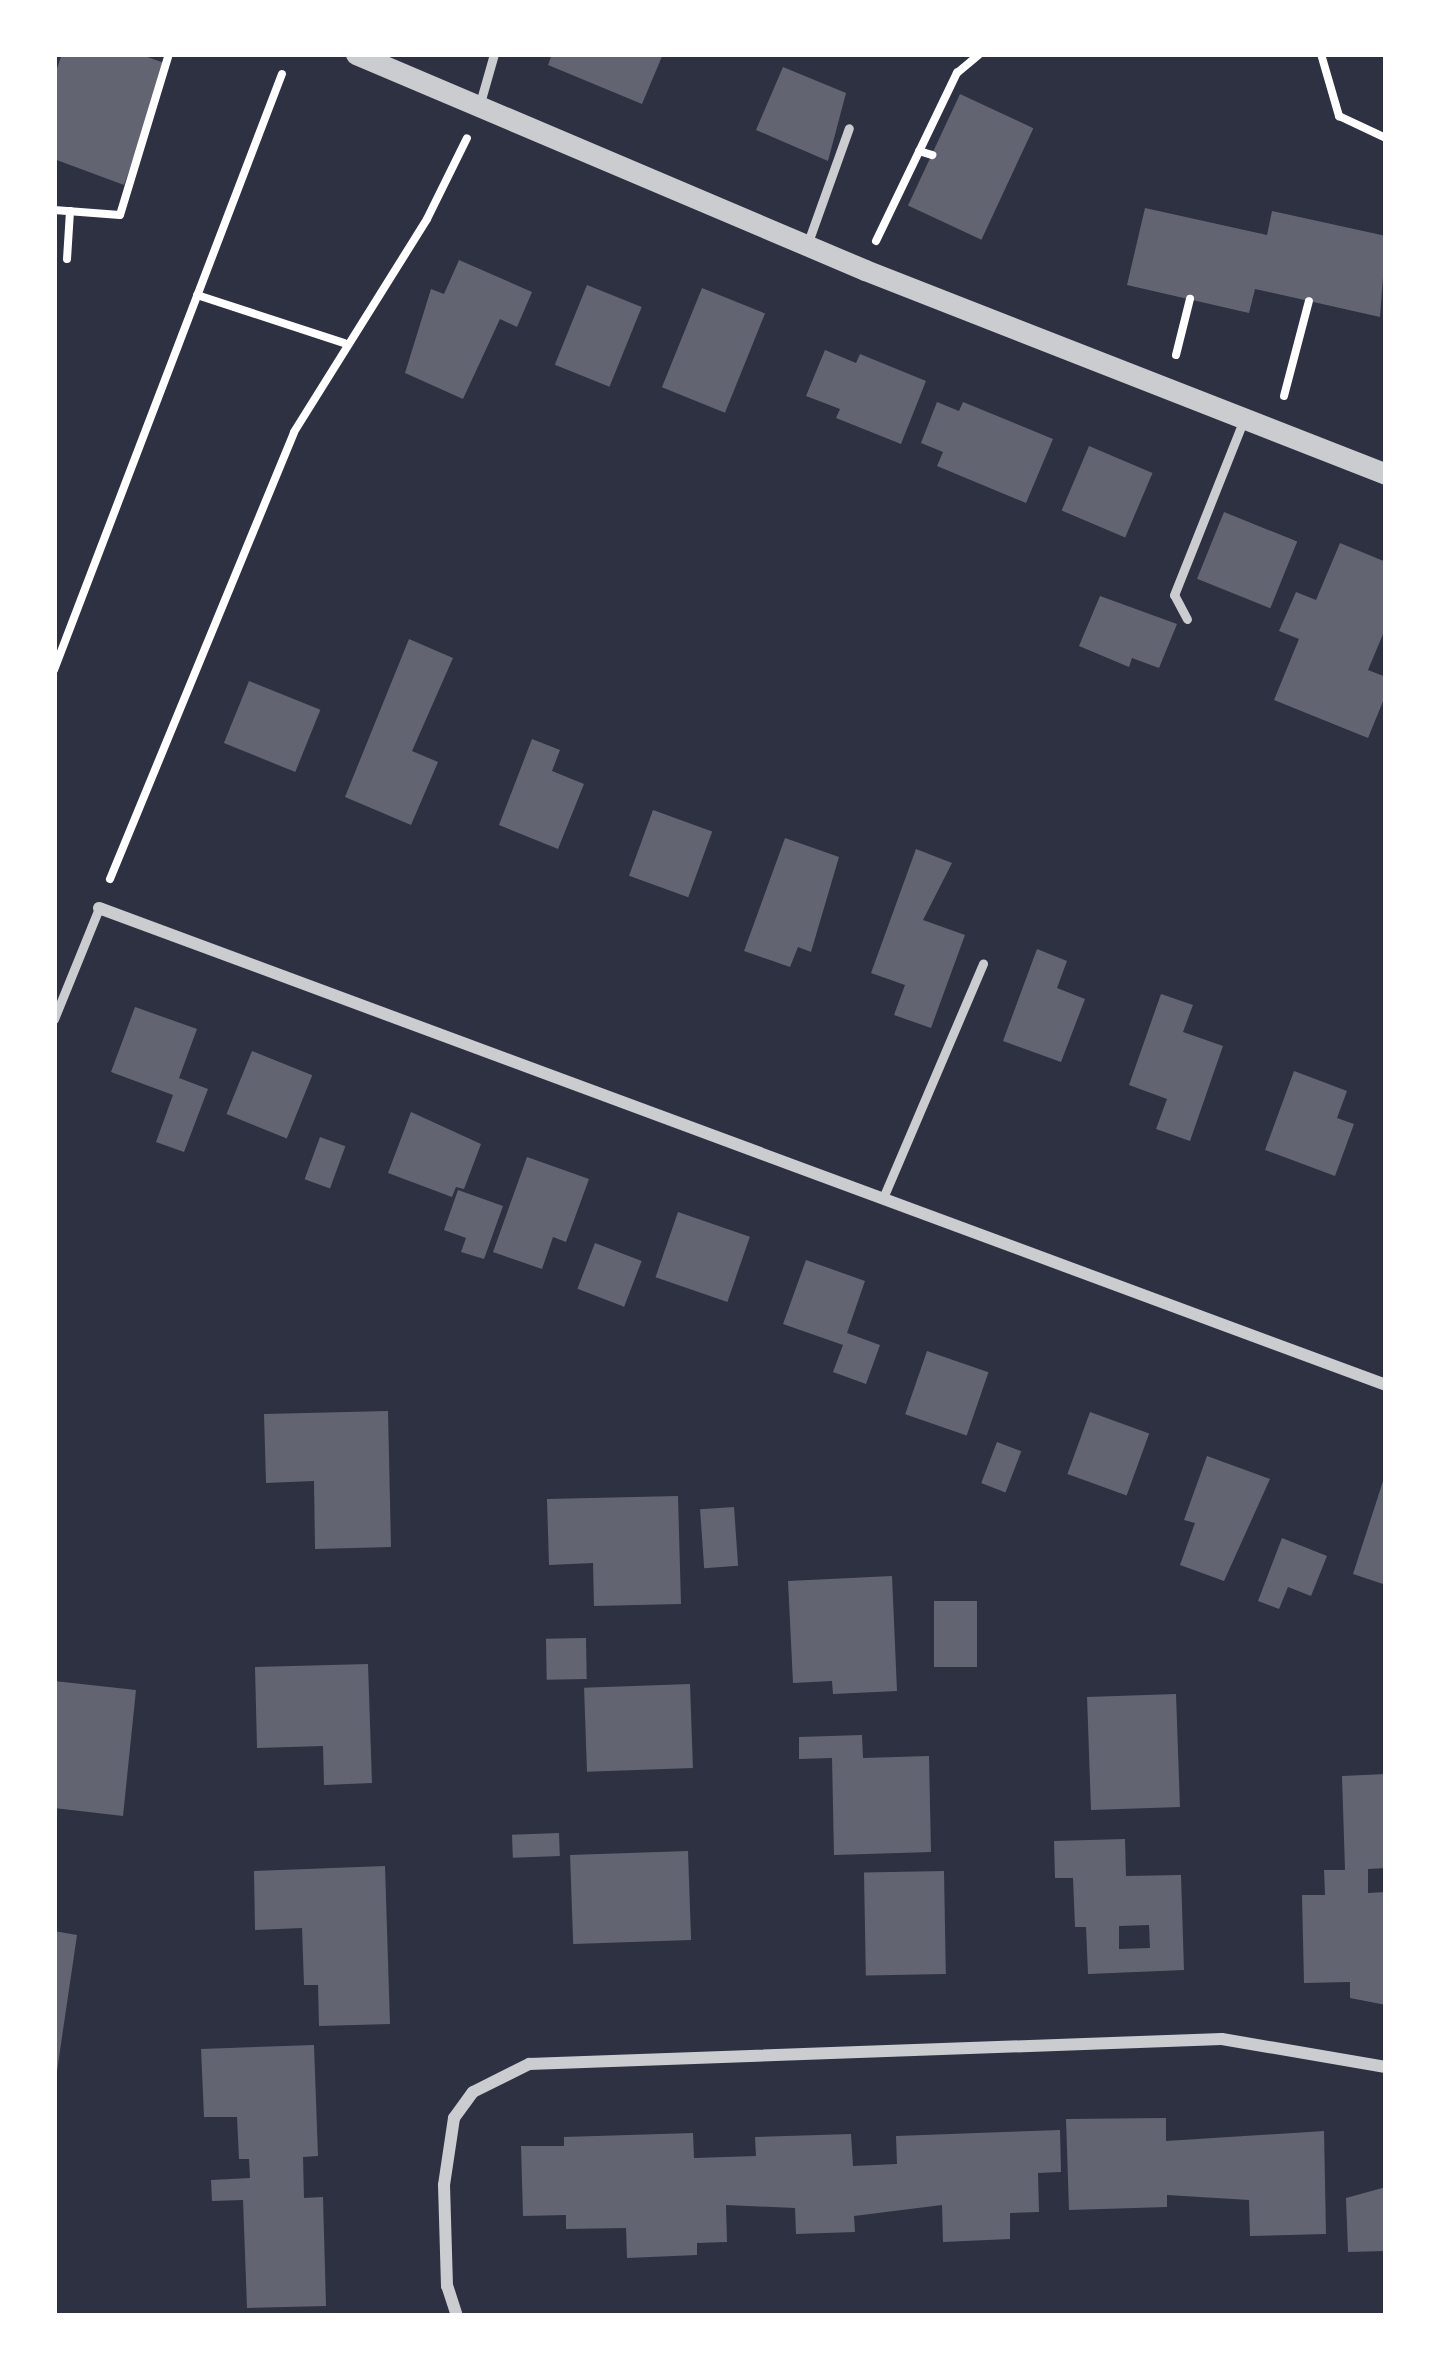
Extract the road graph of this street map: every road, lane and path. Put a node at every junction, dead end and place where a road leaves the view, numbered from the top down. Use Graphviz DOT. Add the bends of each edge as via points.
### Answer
graph roads {
  1 [pos="169,54"];
  2 [pos="356,54"];
  3 [pos="494,54"];
  4 [pos="980,54"];
  5 [pos="1321,54"];
  6 [pos="282,74"];
  7 [pos="480,103"];
  8 [pos="849,128"];
  9 [pos="1386,138"];
  10 [pos="919,151"];
  11 [pos="932,155"];
  12 [pos="54,210"];
  13 [pos="70,212"];
  14 [pos="807,245"];
  15 [pos="67,259"];
  16 [pos="865,270"];
  17 [pos="197,295"];
  18 [pos="1190,299"];
  19 [pos="1309,301"];
  20 [pos="345,344"];
  21 [pos="1167,391"];
  22 [pos="1243,422"];
  23 [pos="1275,432"];
  24 [pos="1386,473"];
  25 [pos="1187,619"];
  26 [pos="54,670"];
  27 [pos="99,908"];
  28 [pos="983,963"];
  29 [pos="54,1019"];
  30 [pos="883,1198"];
  31 [pos="1386,1385"];
  32 [pos="1386,2067"];
  33 [pos="457,2316"];
  1 -- 13 [label="path" via="120,215"];
  2 -- 7 [label="street"];
  3 -- 7 [label="lane"];
  4 -- 10 [label="path" via="957,74"];
  5 -- 9 [label="path" via="1339,116"];
  6 -- 17 [label="path"];
  7 -- 14 [label="street"];
  7 -- 20 [label="path" via="427,219"];
  8 -- 14 [label="lane"];
  10 -- 11 [label="path"];
  10 -- 16 [label="path"];
  12 -- 13 [label="path"];
  13 -- 15 [label="path"];
  14 -- 16 [label="street"];
  16 -- 21 [label="street"];
  17 -- 20 [label="path"];
  17 -- 26 [label="path"];
  18 -- 21 [label="path"];
  19 -- 23 [label="path"];
  20 -- 27 [label="path" via="294,432"];
  21 -- 22 [label="street"];
  22 -- 23 [label="street"];
  22 -- 25 [label="lane" via="1174,595"];
  23 -- 24 [label="street"];
  27 -- 29 [label="lane"];
  27 -- 30 [label="street"];
  28 -- 30 [label="lane"];
  30 -- 31 [label="street"];
  32 -- 33 [label="street" via="1222,2039 530,2064 473,2092 454,2118 444,2186 447,2286"];
}
